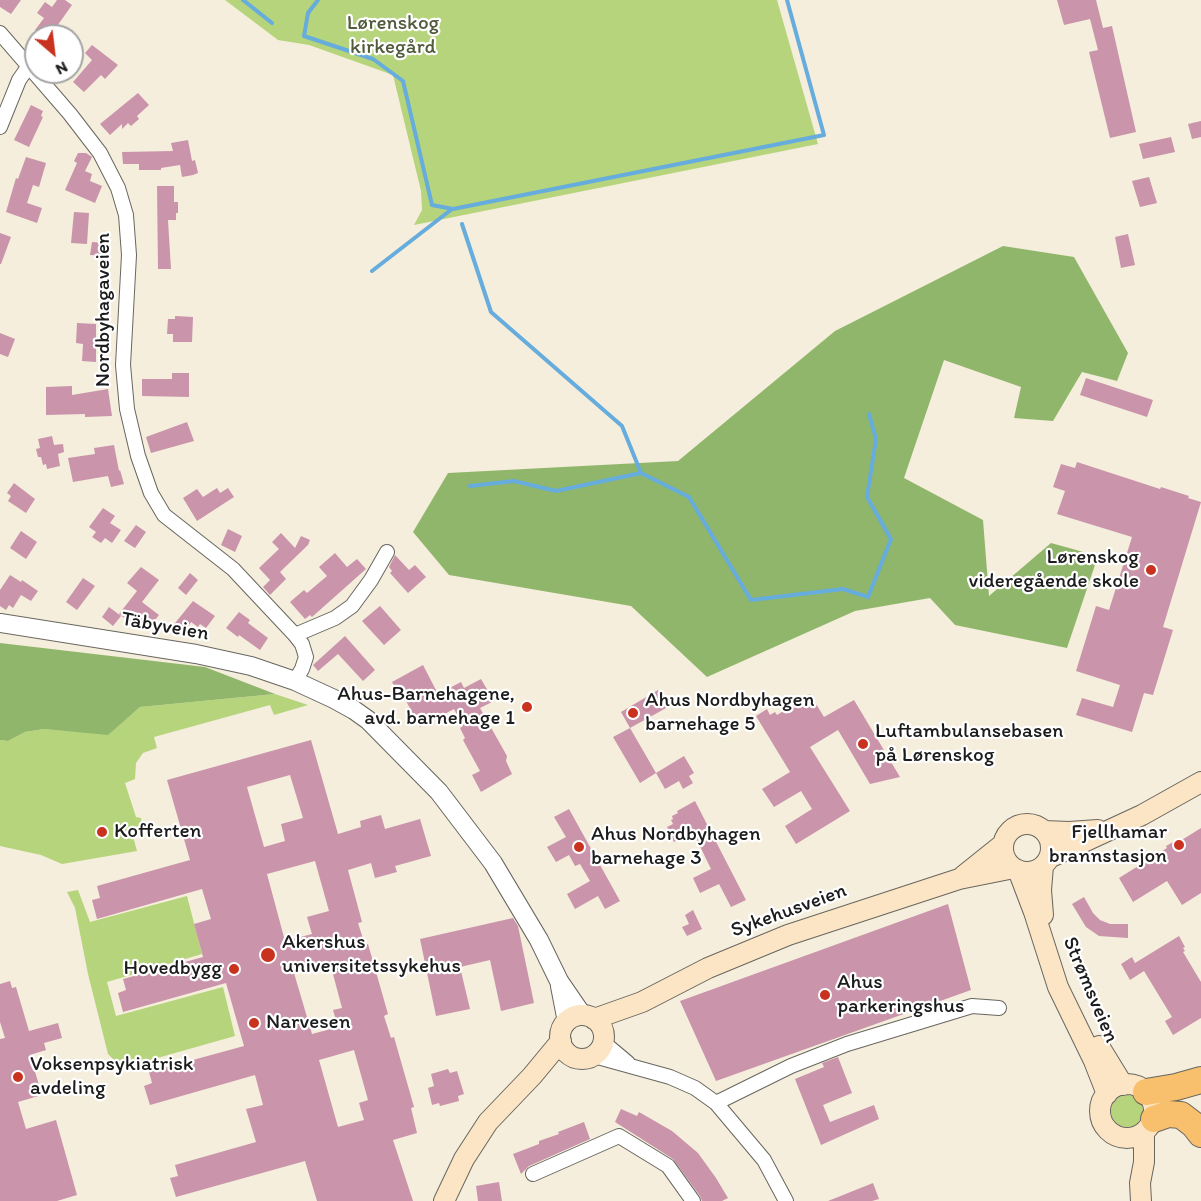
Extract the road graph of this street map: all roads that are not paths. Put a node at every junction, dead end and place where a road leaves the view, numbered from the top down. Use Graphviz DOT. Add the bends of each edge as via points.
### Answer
graph roads {
  1 [pos="0,33"];
  2 [pos="24,62"];
  3 [pos="24,73"];
  4 [pos="43,84"];
  5 [pos="0,127"];
  6 [pos="387,552"];
  7 [pos="0,623"];
  8 [pos="295,635"];
  9 [pos="295,681"];
  10 [pos="1201,782"];
  11 [pos="1109,828"];
  12 [pos="1044,831"];
  13 [pos="1003,844"];
  14 [pos="1046,862"];
  15 [pos="1016,869"];
  16 [pos="959,879"];
  17 [pos="999,1008"];
  18 [pos="585,1036"];
  19 [pos="1201,1080"];
  20 [pos="1125,1090"];
  21 [pos="716,1103"];
  22 [pos="1149,1126"];
  23 [pos="1201,1134"];
  24 [pos="1123,1138"];
  25 [pos="532,1174"];
  26 [pos="1141,1192"];
  27 [pos="444,1201"];
  28 [pos="693,1201"];
  29 [pos="786,1201"];
  1 -- 2 [label="street, Nordbyhagaveien"];
  3 -- 5 [label="street"];
  4 -- 8 [label="street, Nordbyhagaveien" via="100,153 118,188 126,215 129,255 124,376 127,409 151,493 164,515 233,569"];
  6 -- 8 [label="street" via="352,606"];
  7 -- 9 [label="street, Täbyveien" via="196,654"];
  8 -- 9 [label="street, Nordbyhagaveien" via="306,657"];
  9 -- 18 [label="street, Täbyveien" via="368,720 439,792 493,863 539,940"];
  10 -- 11 [label="main road" via="1124,824"];
  11 -- 12 [label="main road"];
  11 -- 14 [label="main road"];
  12 -- 13 [label="main road" via="1035,825 1019,825 1010,831"];
  12 -- 14 [label="main road" via="1051,847"];
  13 -- 15 [label="main road" via="1006,860"];
  13 -- 16 [label="main road, Sykehusveien"];
  14 -- 15 [label="main road" via="1034,871"];
  14 -- 20 [label="main road, Strømsveien" via="1042,910 1055,956 1088,1028"];
  15 -- 16 [label="main road, Sykehusveien"];
  15 -- 20 [label="main road, Strømsveien" via="1058,987 1094,1061"];
  16 -- 18 [label="main road, Sykehusveien" via="752,948 642,1002"];
  17 -- 21 [label="street" via="972,1006 848,1044 791,1066"];
  18 -- 21 [label="street" via="629,1064 695,1088"];
  18 -- 27 [label="main road" via="532,1076 497,1111 475,1140"];
  19 -- 20 [label="highway" via="1176,1087"];
  20 -- 22 [label="main road" via="1153,1102"];
  20 -- 24 [label="main road" via="1101,1107 1102,1121 1110,1132"];
  21 -- 29 [label="street" via="764,1160"];
  22 -- 23 [label="highway" via="1168,1114 1181,1115"];
  22 -- 24 [label="main road" via="1134,1138"];
  22 -- 26 [label="main road"];
  24 -- 26 [label="main road"];
  25 -- 28 [label="street" via="619,1136 668,1166"];
}
